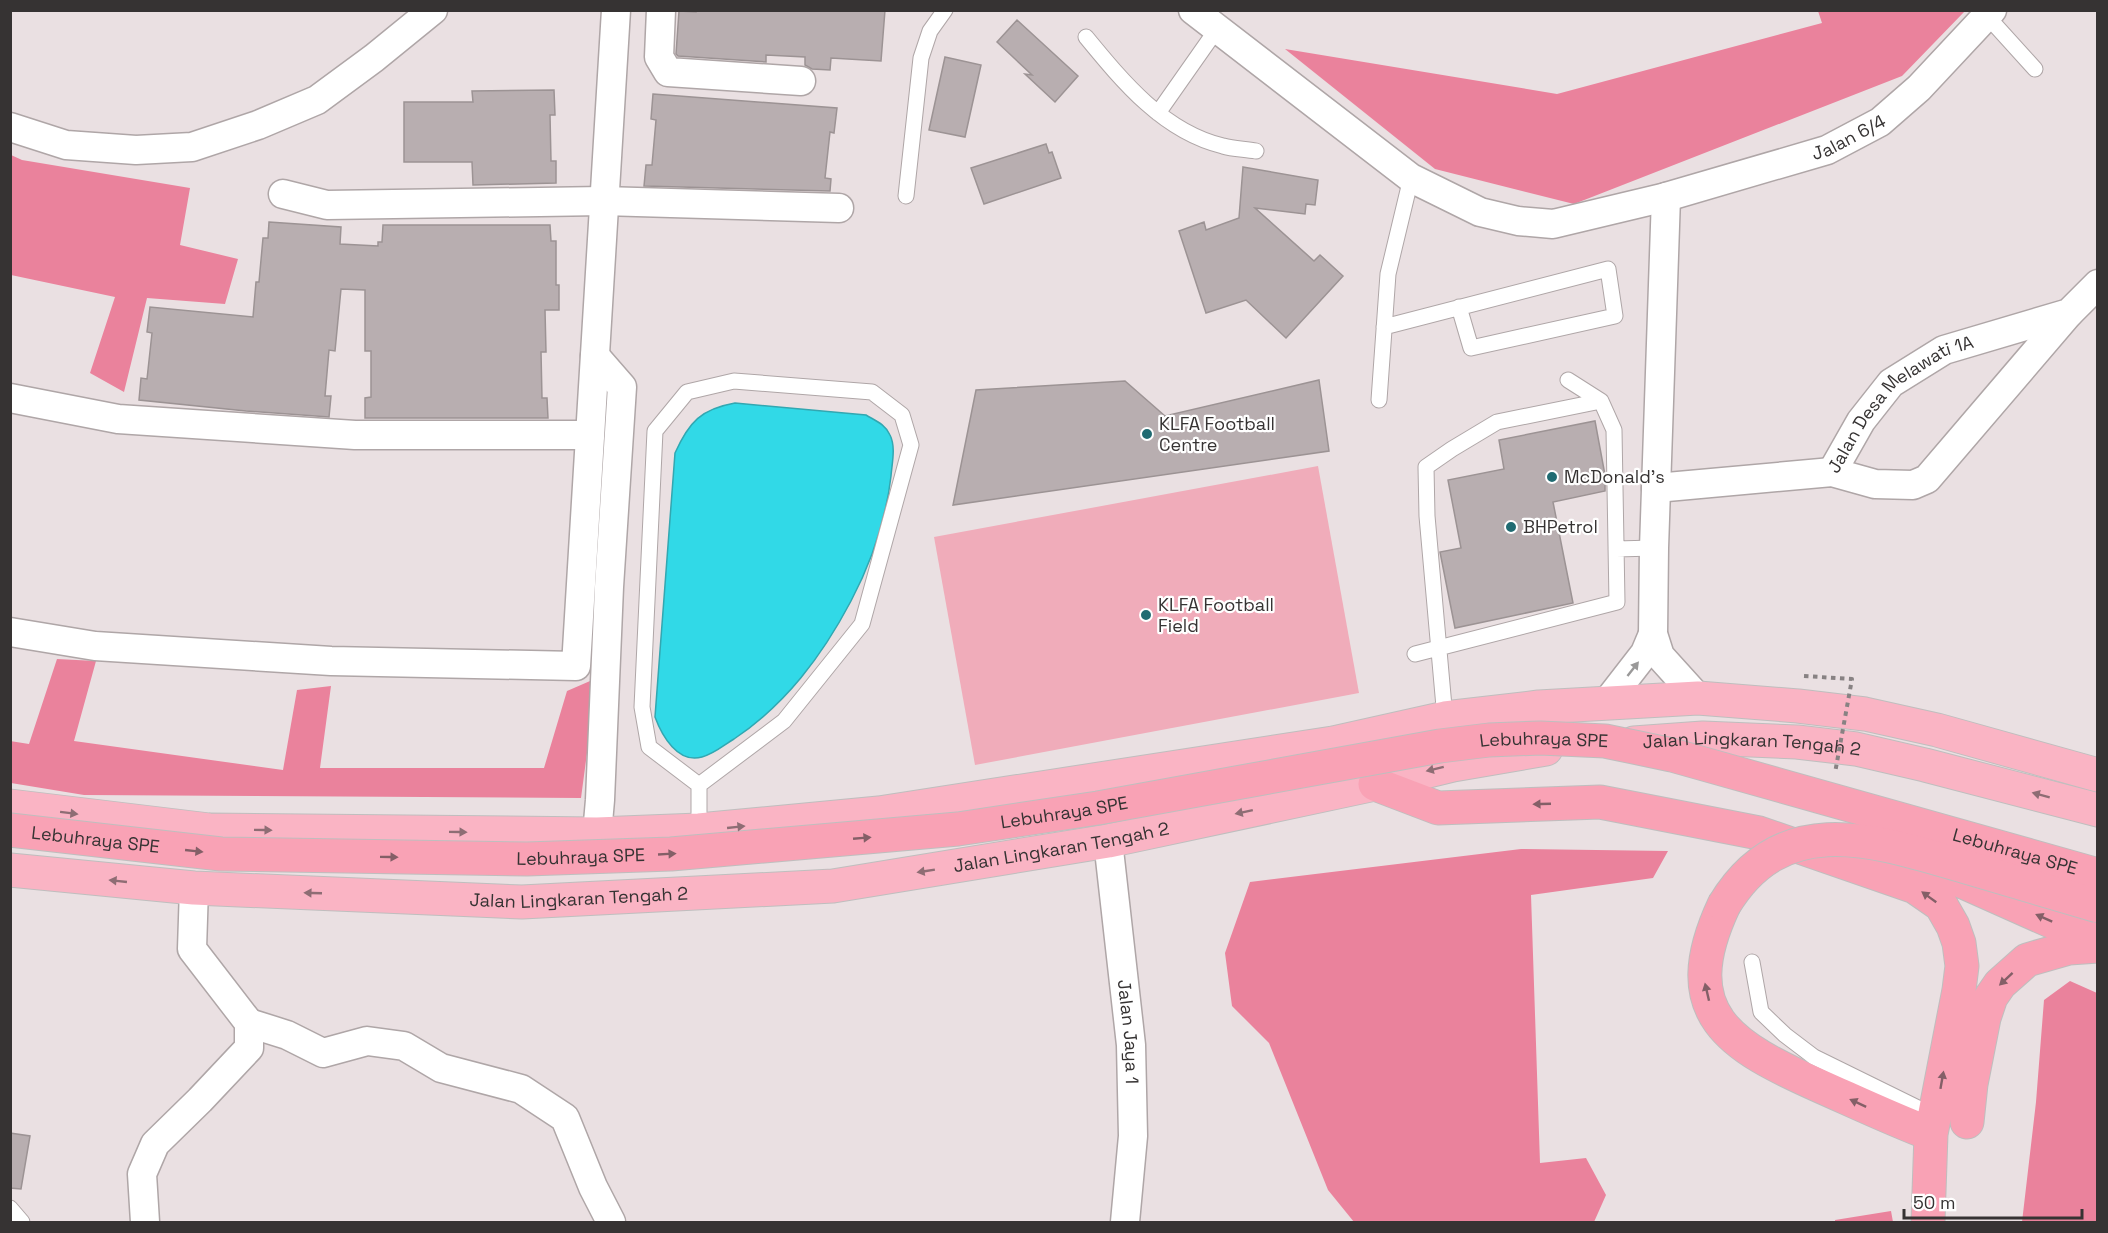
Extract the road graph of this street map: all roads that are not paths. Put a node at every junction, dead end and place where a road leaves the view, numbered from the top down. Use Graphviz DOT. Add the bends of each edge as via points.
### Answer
graph roads {
  1 [pos="433,10"];
  2 [pos="616,10"];
  3 [pos="660,10"];
  4 [pos="945,10"];
  5 [pos="1192,10"];
  6 [pos="1989,13"];
  7 [pos="1217,29"];
  8 [pos="1086,37"];
  9 [pos="2035,69"];
  10 [pos="801,81"];
  11 [pos="1158,114"];
  12 [pos="10,127"];
  13 [pos="1256,151"];
  14 [pos="1411,178"];
  15 [pos="283,194"];
  16 [pos="906,196"];
  17 [pos="1666,197"];
  18 [pos="603,201"];
  19 [pos="839,208"];
  20 [pos="2097,284"];
  21 [pos="1459,308"];
  22 [pos="2069,313"];
  23 [pos="1384,327"];
  24 [pos="595,356"];
  25 [pos="1568,380"];
  26 [pos="10,398"];
  27 [pos="1379,400"];
  28 [pos="1601,401"];
  29 [pos="590,435"];
  30 [pos="1832,472"];
  31 [pos="1656,488"];
  32 [pos="1654,548"];
  33 [pos="1616,549"];
  34 [pos="10,632"];
  35 [pos="1653,634"];
  36 [pos="1438,648"];
  37 [pos="1415,654"];
  38 [pos="1698,698"];
  39 [pos="1607,702"];
  40 [pos="1445,718"];
  41 [pos="2097,775"];
  42 [pos="1375,784"];
  43 [pos="699,785"];
  44 [pos="1600,802"];
  45 [pos="10,806"];
  46 [pos="2097,810"];
  47 [pos="10,830"];
  48 [pos="699,831"];
  49 [pos="597,834"];
  50 [pos="1108,841"];
  51 [pos="12,872"];
  52 [pos="2097,875"];
  53 [pos="194,888"];
  54 [pos="2097,906"];
  55 [pos="2097,944"];
  56 [pos="1752,962"];
  57 [pos="249,1023"];
  58 [pos="1944,1124"];
  59 [pos="10,1208"];
  60 [pos="1928,1221"];
  61 [pos="22,1222"];
  62 [pos="145,1222"];
  63 [pos="611,1222"];
  64 [pos="1125,1222"];
  1 -- 12 [label="street" via="317,100 192,147 136,150 66,145"];
  2 -- 18 [label="street"];
  3 -- 10 [label="street" via="659,57 668,72"];
  4 -- 16 [label="lane" via="930,32 921,58"];
  5 -- 7 [label="street, Jalan 6/4"];
  6 -- 9 [label="lane"];
  6 -- 17 [label="street, Jalan 6/4" via="1919,88 1880,122 1827,150"];
  7 -- 11 [label="lane"];
  7 -- 14 [label="street, Jalan 6/4"];
  8 -- 11 [label="lane" via="1119,77"];
  11 -- 13 [label="lane" via="1184,131 1223,146"];
  14 -- 17 [label="street, Jalan 6/4" via="1480,212 1553,224"];
  14 -- 23 [label="lane" via="1388,274"];
  15 -- 18 [label="street" via="327,205"];
  17 -- 31 [label="street"];
  18 -- 19 [label="street"];
  18 -- 24 [label="street"];
  20 -- 22 [label="street, Jalan Desa Melawati 1A"];
  21 -- 21 [label="lane" via="1471,348 1615,315 1608,269"];
  21 -- 23 [label="lane"];
  22 -- 30 [label="street, Jalan Desa Melawati 1A" via="1944,350 1891,383 1861,421"];
  22 -- 30 [label="street" via="1927,479 1913,485 1875,484"];
  23 -- 27 [label="lane"];
  24 -- 29 [label="street"];
  24 -- 49 [label="street" via="622,387"];
  25 -- 28 [label="lane"];
  26 -- 29 [label="street" via="118,419 343,434"];
  28 -- 33 [label="lane" via="1614,430"];
  28 -- 36 [label="lane" via="1497,422 1426,467"];
  29 -- 34 [label="street" via="576,666 331,661 95,646"];
  30 -- 31 [label="street, Jalan Desa Melawati 1A"];
  31 -- 32 [label="street"];
  32 -- 33 [label="lane"];
  32 -- 35 [label="street"];
  33 -- 36 [label="lane" via="1617,602"];
  35 -- 38 [label="street" via="1660,656"];
  39 -- 35 [label="street, one-way" via="1645,653"];
  36 -- 37 [label="lane"];
  36 -- 40 [label="lane"];
  38 -- 39 [label="highway, Jalan Lingkaran Tengah 2"];
  38 -- 41 [label="highway, Jalan Lingkaran Tengah 2" via="1865,714"];
  39 -- 40 [label="highway, Jalan Lingkaran Tengah 2"];
  48 -- 40 [label="highway, Jalan Lingkaran Tengah 2, one-way" via="879,813 1333,743"];
  44 -- 42 [label="highway, one-way" via="1438,808"];
  46 -- 42 [label="highway, Jalan Lingkaran Tengah 2, one-way" via="1875,753 1797,742 1703,738 1540,750"];
  42 -- 50 [label="highway, Jalan Lingkaran Tengah 2, one-way"];
  43 -- 43 [label="lane" via="784,722 862,624 911,445 902,415 872,392 734,381 687,392 655,431 642,707 649,747"];
  43 -- 48 [label="lane"];
  55 -- 44 [label="highway, one-way" via="1907,857 1770,817 1712,807"];
  58 -- 44 [label="highway, one-way" via="1962,966 1959,943 1941,905 1915,887 1759,832"];
  45 -- 49 [label="highway, Jalan Lingkaran Tengah 2, one-way" via="209,830"];
  47 -- 52 [label="highway, Lebuhraya SPE, one-way, bridge" via="221,854 527,859 671,854 958,829 1156,798 1440,746 1540,738 1605,741 1672,755"];
  48 -- 49 [label="highway, Jalan Lingkaran Tengah 2"];
  50 -- 53 [label="highway, Jalan Lingkaran Tengah 2, one-way" via="833,886 522,902"];
  50 -- 64 [label="street, Jalan Jaya 1" via="1131,1045 1133,1136"];
  53 -- 51 [label="highway, Jalan Lingkaran Tengah 2, one-way"];
  53 -- 57 [label="street" via="192,949"];
  58 -- 54 [label="highway, one-way, bridge" via="1870,1109 1769,1063 1746,1049 1727,1030 1710,1006 1705,958 1713,929 1735,886 1773,854 1793,845 1837,838 1893,846"];
  55 -- 58 [label="highway, one-way" via="2027,960 2000,984 1984,1018 1971,1084"];
  56 -- 58 [label="lane" via="1761,1012 1785,1035 1814,1058"];
  57 -- 62 [label="street" via="249,1048 155,1144 142,1174"];
  57 -- 63 [label="street" via="287,1035 323,1053 368,1041 404,1046 441,1068 521,1089 565,1118"];
  58 -- 60 [label="highway"];
  59 -- 61 [label="lane"];
}
